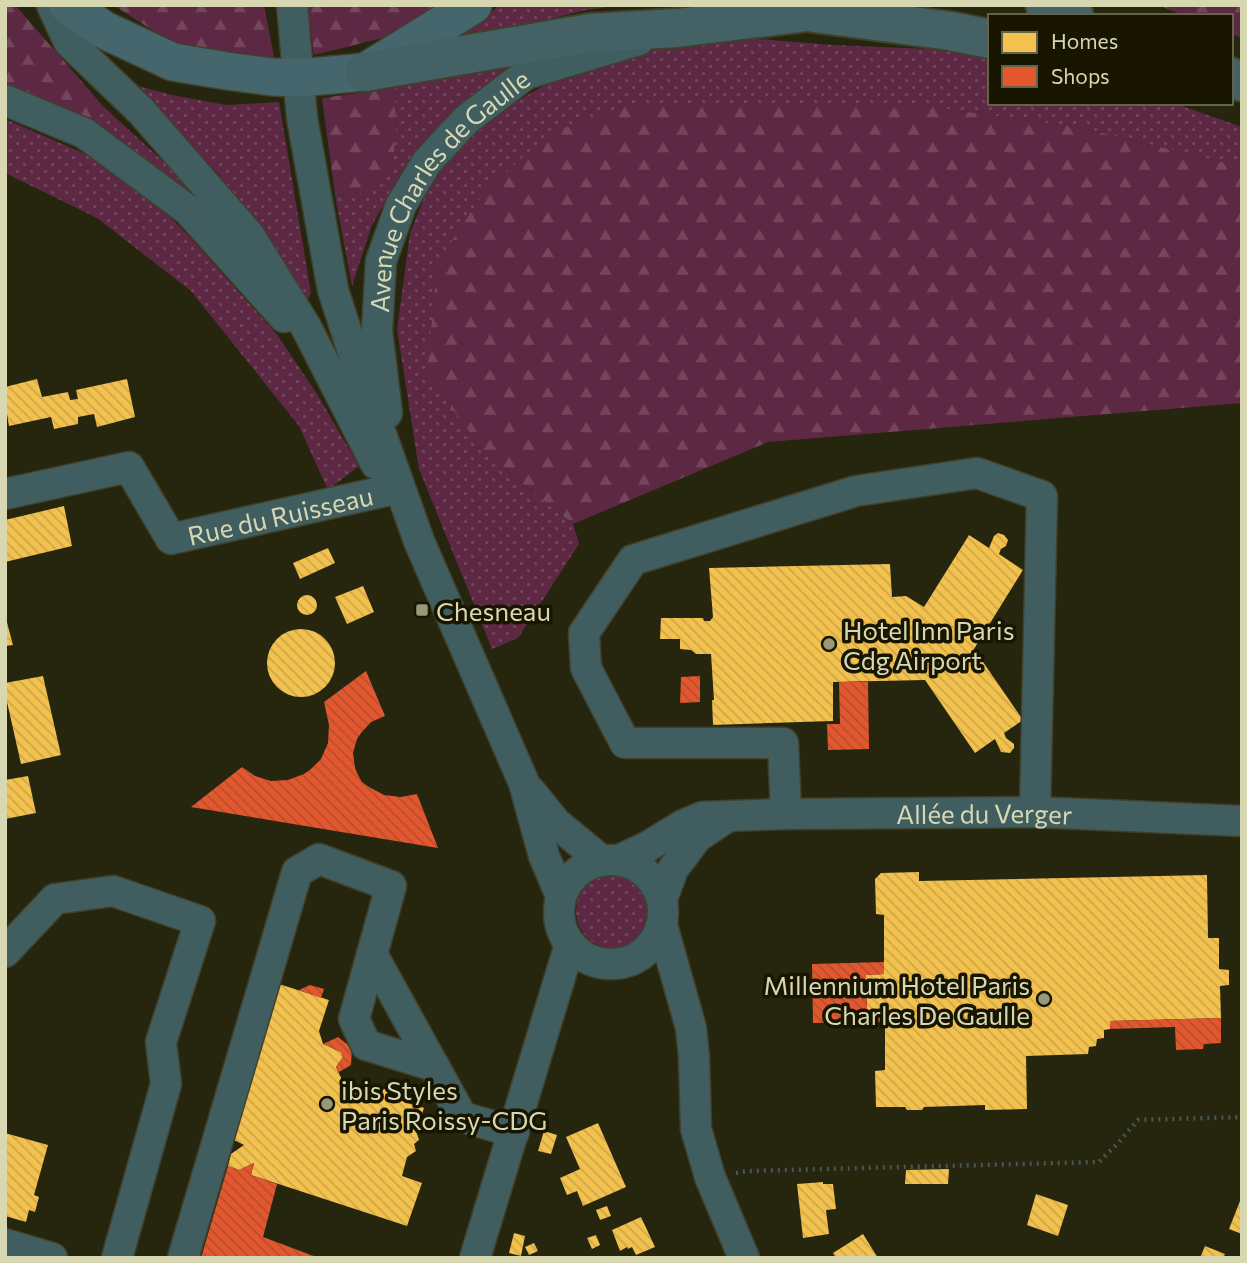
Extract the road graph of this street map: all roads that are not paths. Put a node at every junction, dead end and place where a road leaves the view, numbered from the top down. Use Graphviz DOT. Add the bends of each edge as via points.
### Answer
graph roads {
  1 [pos="52,5"];
  2 [pos="68,5"];
  3 [pos="473,5"];
  4 [pos="1045,5"];
  5 [pos="292,6"];
  6 [pos="1069,14"];
  7 [pos="677,28"];
  8 [pos="988,39"];
  9 [pos="365,72"];
  10 [pos="298,78"];
  11 [pos="5,100"];
  12 [pos="359,431"];
  13 [pos="392,479"];
  14 [pos="5,495"];
  15 [pos="524,783"];
  16 [pos="1035,812"];
  17 [pos="786,814"];
  18 [pos="727,817"];
  19 [pos="1242,821"];
  20 [pos="610,860"];
  21 [pos="561,896"];
  22 [pos="662,912"];
  23 [pos="570,944"];
  24 [pos="5,952"];
  25 [pos="372,954"];
  26 [pos="614,963"];
  27 [pos="554,1001"];
  28 [pos="684,1003"];
  29 [pos="434,1066"];
  30 [pos="514,1132"];
  31 [pos="5,1244"];
  32 [pos="52,1258"];
  33 [pos="117,1258"];
  34 [pos="183,1258"];
  35 [pos="475,1258"];
  36 [pos="744,1258"];
  1 -- 12 [label="street, Avenue Charles de Gaulle" via="69,42 141,111 249,235 306,327"];
  2 -- 10 [label="main road" via="104,30 173,62"];
  3 -- 9 [label="main road"];
  4 -- 6 [label="highway"];
  5 -- 10 [label="street, Avenue Charles de Gaulle"];
  7 -- 8 [label="highway" via="807,12"];
  7 -- 9 [label="highway" via="590,33"];
  7 -- 13 [label="street, Avenue Charles de Gaulle" via="526,74 466,120 427,162 401,205 382,261 377,331"];
  9 -- 10 [label="main road"];
  10 -- 13 [label="street, Avenue Charles de Gaulle" via="333,290"];
  11 -- 12 [label="street, Avenue Charles de Gaulle" via="84,133 188,210 282,314"];
  12 -- 13 [label="street, Avenue Charles de Gaulle"];
  13 -- 14 [label="street, Rue du Ruisseau" via="171,539 129,467"];
  13 -- 15 [label="street, Avenue Charles de Gaulle"];
  15 -- 20 [label="street, Avenue Charles de Gaulle" via="556,823"];
  15 -- 21 [label="street, Avenue Charles de Gaulle" via="544,856"];
  16 -- 17 [label="street, Allée du Verger"];
  16 -- 17 [label="street" via="1042,496 977,473 856,491 633,560 584,633 586,668 625,743 783,743"];
  16 -- 19 [label="street, Allée du Verger"];
  17 -- 18 [label="street, Allée du Verger"];
  18 -- 20 [label="street, Allée du Verger" via="702,817 647,847"];
  18 -- 22 [label="street" via="697,837 673,869"];
  20 -- 21 [label="street" via="587,864 567,883"];
  20 -- 22 [label="street" via="630,862 656,882"];
  21 -- 23 [label="street" via="560,923"];
  22 -- 26 [label="street" via="660,933 650,948 639,957"];
  22 -- 28 [label="street"];
  23 -- 26 [label="street" via="582,956"];
  23 -- 27 [label="street"];
  24 -- 33 [label="street" via="55,899 113,891 201,921 161,1042 166,1084"];
  25 -- 29 [label="street"];
  25 -- 29 [label="street" via="354,1019 366,1045"];
  25 -- 34 [label="street" via="391,886 319,859 297,872"];
  26 -- 27 [label="street"];
  26 -- 28 [label="street" via="660,980"];
  27 -- 30 [label="street"];
  28 -- 36 [label="street" via="694,1057 696,1129 710,1177"];
  29 -- 30 [label="street" via="463,1117"];
  30 -- 35 [label="street"];
  31 -- 32 [label="street"];
}
